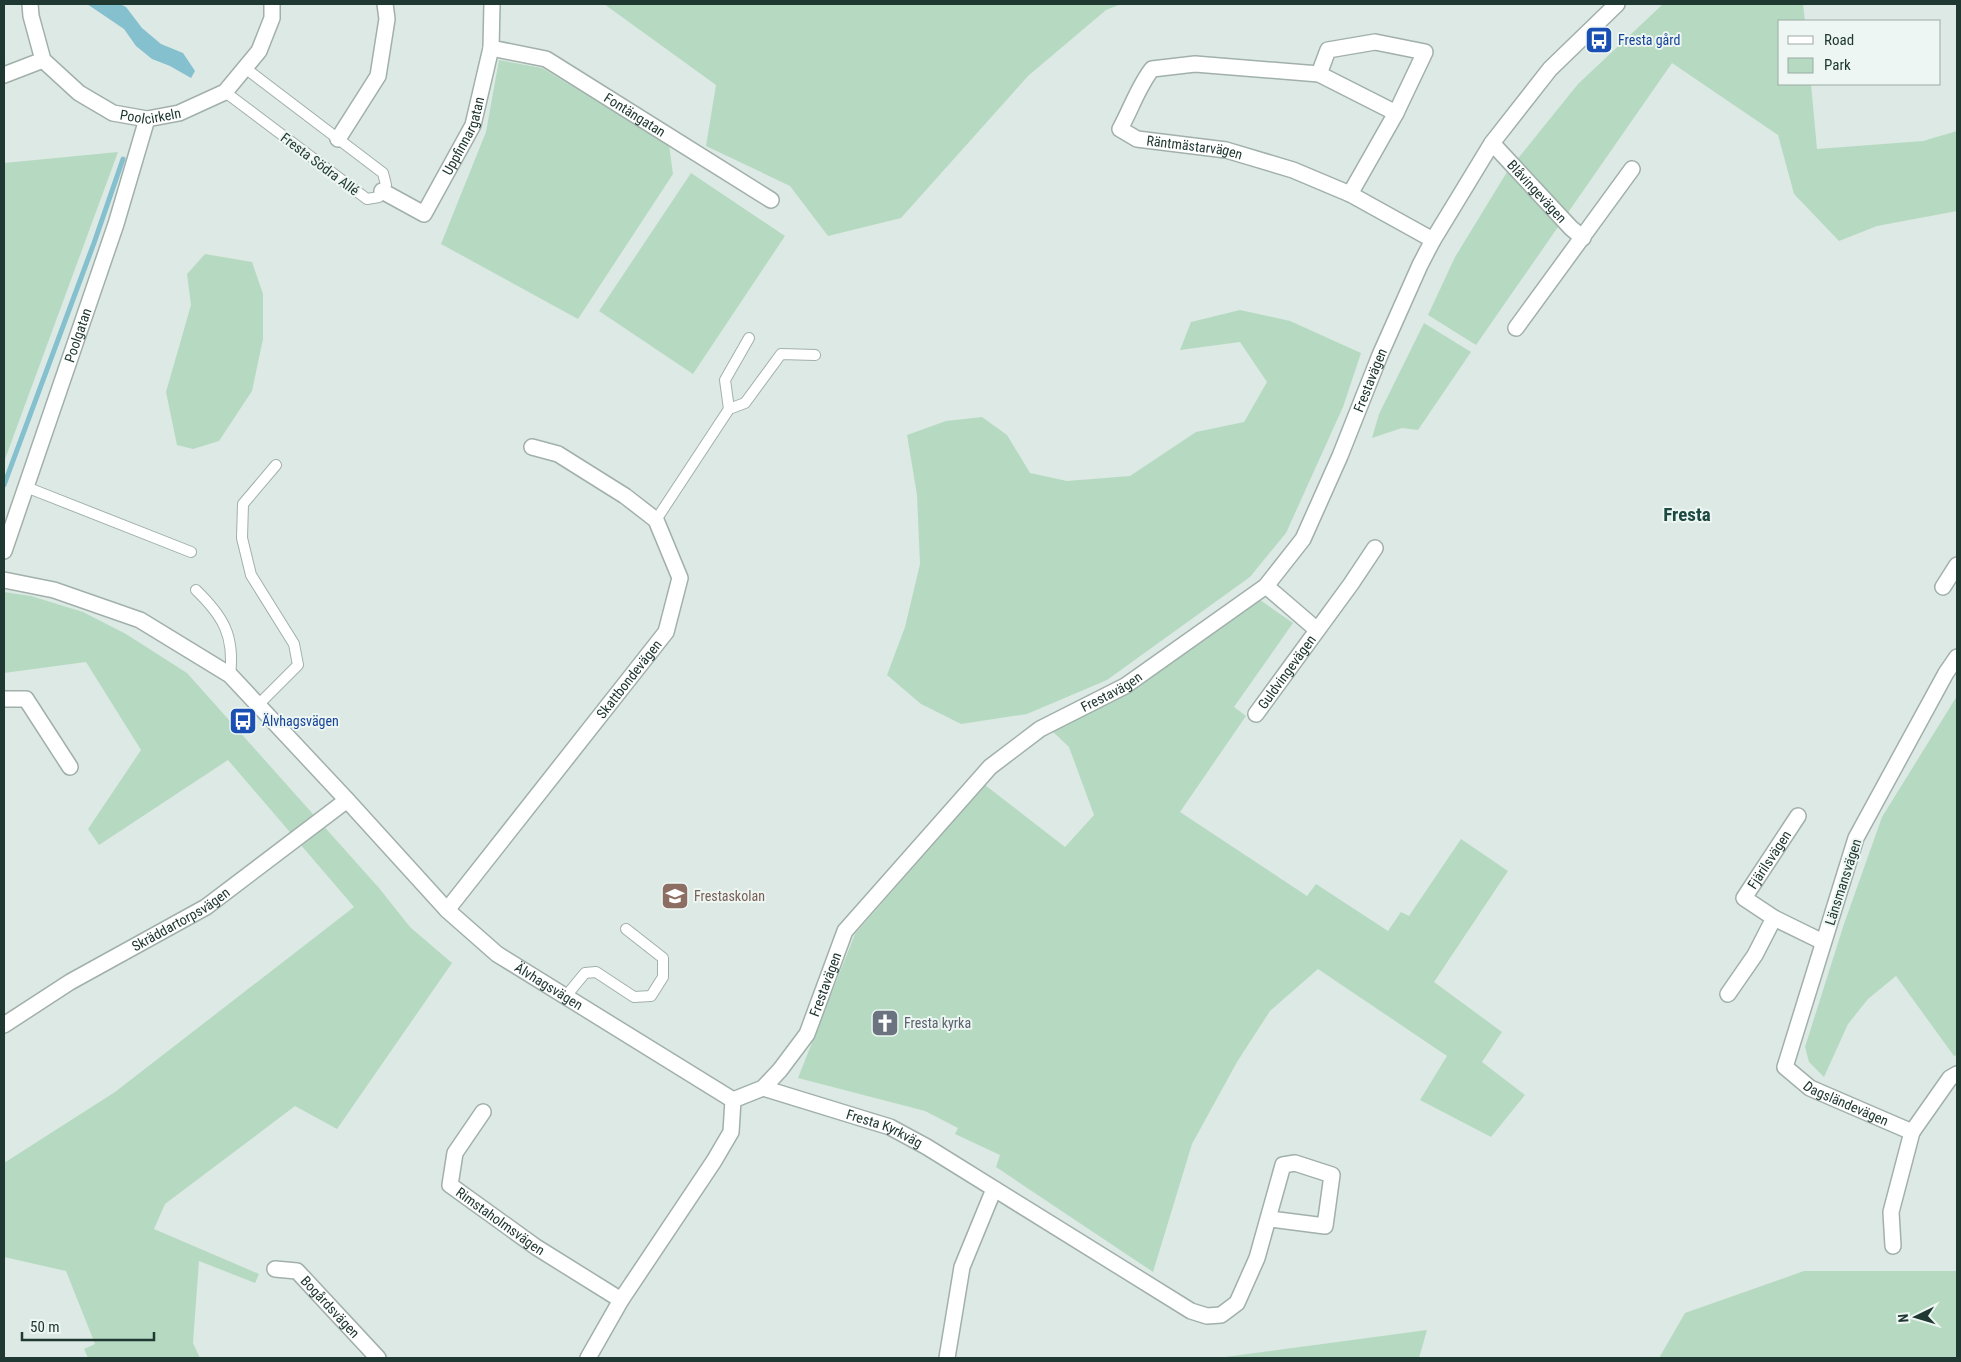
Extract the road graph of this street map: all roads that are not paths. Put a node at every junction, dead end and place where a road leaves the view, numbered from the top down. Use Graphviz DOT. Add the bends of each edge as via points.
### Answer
graph roads {
  1 [pos="30,4"];
  2 [pos="272,4"];
  3 [pos="385,4"];
  4 [pos="492,4"];
  5 [pos="1617,4"];
  6 [pos="491,48"];
  7 [pos="43,60"];
  8 [pos="245,68"];
  9 [pos="1319,74"];
  10 [pos="4,75"];
  11 [pos="225,92"];
  12 [pos="1396,113"];
  13 [pos="147,119"];
  14 [pos="338,139"];
  15 [pos="1492,143"];
  16 [pos="1632,169"];
  17 [pos="382,191"];
  18 [pos="1350,194"];
  19 [pos="771,200"];
  20 [pos="1583,238"];
  21 [pos="1433,240"];
  22 [pos="1516,328"];
  23 [pos="749,338"];
  24 [pos="815,355"];
  25 [pos="729,409"];
  26 [pos="532,447"];
  27 [pos="276,465"];
  28 [pos="26,487"];
  29 [pos="656,520"];
  30 [pos="1375,548"];
  31 [pos="4,550"];
  32 [pos="191,552"];
  33 [pos="1957,565"];
  34 [pos="4,580"];
  35 [pos="1266,586"];
  36 [pos="1943,587"];
  37 [pos="196,590"];
  38 [pos="1316,629"];
  39 [pos="1957,657"];
  40 [pos="230,675"];
  41 [pos="4,699"];
  42 [pos="258,705"];
  43 [pos="1256,714"];
  44 [pos="70,767"];
  45 [pos="347,800"];
  46 [pos="1798,816"];
  47 [pos="446,910"];
  48 [pos="1774,918"];
  49 [pos="626,929"];
  50 [pos="1823,942"];
  51 [pos="1728,994"];
  52 [pos="566,996"];
  53 [pos="4,1025"];
  54 [pos="1785,1067"];
  55 [pos="1957,1074"];
  56 [pos="763,1088"];
  57 [pos="732,1100"];
  58 [pos="483,1112"];
  59 [pos="1912,1132"];
  60 [pos="994,1189"];
  61 [pos="1270,1219"];
  62 [pos="1893,1246"];
  63 [pos="275,1269"];
  64 [pos="621,1300"];
  65 [pos="378,1358"];
  66 [pos="588,1358"];
  67 [pos="947,1358"];
  1 -- 7 [label="street"];
  2 -- 8 [label="street, Poolcirkeln" via="272,18 258,51"];
  3 -- 14 [label="street" via="387,19 378,76"];
  4 -- 6 [label="street, Uppfinnargatan"];
  5 -- 15 [label="street, Frestavägen" via="1550,69"];
  6 -- 17 [label="street, Uppfinnargatan" via="474,125 424,214"];
  6 -- 19 [label="street, Fontängatan" via="546,59"];
  7 -- 10 [label="street"];
  7 -- 13 [label="street, Poolcirkeln" via="79,93 113,113"];
  8 -- 11 [label="street, Poolcirkeln"];
  8 -- 14 [label="lane"];
  9 -- 12 [label="street, Räntmästarvägen"];
  9 -- 12 [label="street" via="1328,50 1375,42 1426,52"];
  9 -- 18 [label="street, Räntmästarvägen" via="1195,64 1152,69 1141,84 1120,129 1137,139 1226,150 1292,170"];
  11 -- 13 [label="street, Poolcirkeln" via="179,113"];
  11 -- 17 [label="lane, Fresta Södra Allé" via="367,199 379,197"];
  12 -- 18 [label="street"];
  13 -- 28 [label="street, Poolgatan" via="116,224"];
  14 -- 17 [label="lane" via="383,173 386,185"];
  15 -- 20 [label="street, Blåvingevägen"];
  15 -- 21 [label="street, Frestavägen"];
  16 -- 20 [label="street"];
  18 -- 21 [label="street, Räntmästarvägen"];
  20 -- 22 [label="street"];
  21 -- 35 [label="street, Frestavägen" via="1380,355 1303,539"];
  23 -- 25 [label="lane" via="725,380"];
  24 -- 25 [label="lane" via="781,354 745,403"];
  25 -- 29 [label="lane"];
  26 -- 29 [label="street, Skattbondevägen" via="558,454 625,496"];
  27 -- 42 [label="lane" via="243,504 242,538 251,575 294,644 298,665"];
  28 -- 31 [label="street, Poolgatan"];
  28 -- 32 [label="lane"];
  29 -- 47 [label="street, Skattbondevägen" via="680,578 666,632"];
  30 -- 38 [label="street, Guldvingevägen"];
  33 -- 36 [label="street"];
  34 -- 40 [label="street, Älvhagsvägen" via="54,590 140,620"];
  35 -- 38 [label="street, Guldvingevägen"];
  35 -- 56 [label="street, Frestavägen" via="1125,686 1040,729 990,767 845,931 807,1034"];
  37 -- 40 [label="lane" via="214,607 227,630 232,656"];
  38 -- 43 [label="street, Guldvingevägen"];
  39 -- 50 [label="street, Länsmansvägen" via="1856,838"];
  40 -- 42 [label="street, Älvhagsvägen"];
  41 -- 44 [label="street" via="26,699"];
  42 -- 45 [label="street, Älvhagsvägen"];
  45 -- 47 [label="street, Älvhagsvägen"];
  45 -- 53 [label="street, Skräddartorpsvägen" via="206,907 70,982"];
  46 -- 48 [label="street, Fjärilsvägen" via="1744,898"];
  47 -- 52 [label="street, Älvhagsvägen" via="497,954"];
  48 -- 50 [label="street, Fjärilsvägen"];
  48 -- 51 [label="street" via="1755,955"];
  49 -- 52 [label="lane" via="663,958 663,977 651,996 634,997 596,972 585,973"];
  50 -- 54 [label="street, Länsmansvägen"];
  52 -- 57 [label="street, Älvhagsvägen"];
  54 -- 59 [label="street, Dagsländevägen" via="1810,1088"];
  55 -- 59 [label="street" via="1950,1078"];
  56 -- 57 [label="street, Frestavägen"];
  56 -- 60 [label="street, Fresta Kyrkväg" via="890,1127"];
  57 -- 64 [label="street" via="731,1132"];
  58 -- 64 [label="street, Rimstaholmsvägen" via="455,1153 450,1186 536,1247"];
  59 -- 62 [label="street" via="1891,1212"];
  60 -- 61 [label="street, Fresta Kyrkväg" via="1191,1311 1207,1316 1221,1315 1237,1303 1258,1258"];
  60 -- 67 [label="street" via="962,1267"];
  61 -- 61 [label="street" via="1283,1165 1295,1163 1332,1176 1325,1226"];
  63 -- 65 [label="street, Bogårdsvägen" via="297,1271"];
  64 -- 66 [label="street"];
}
